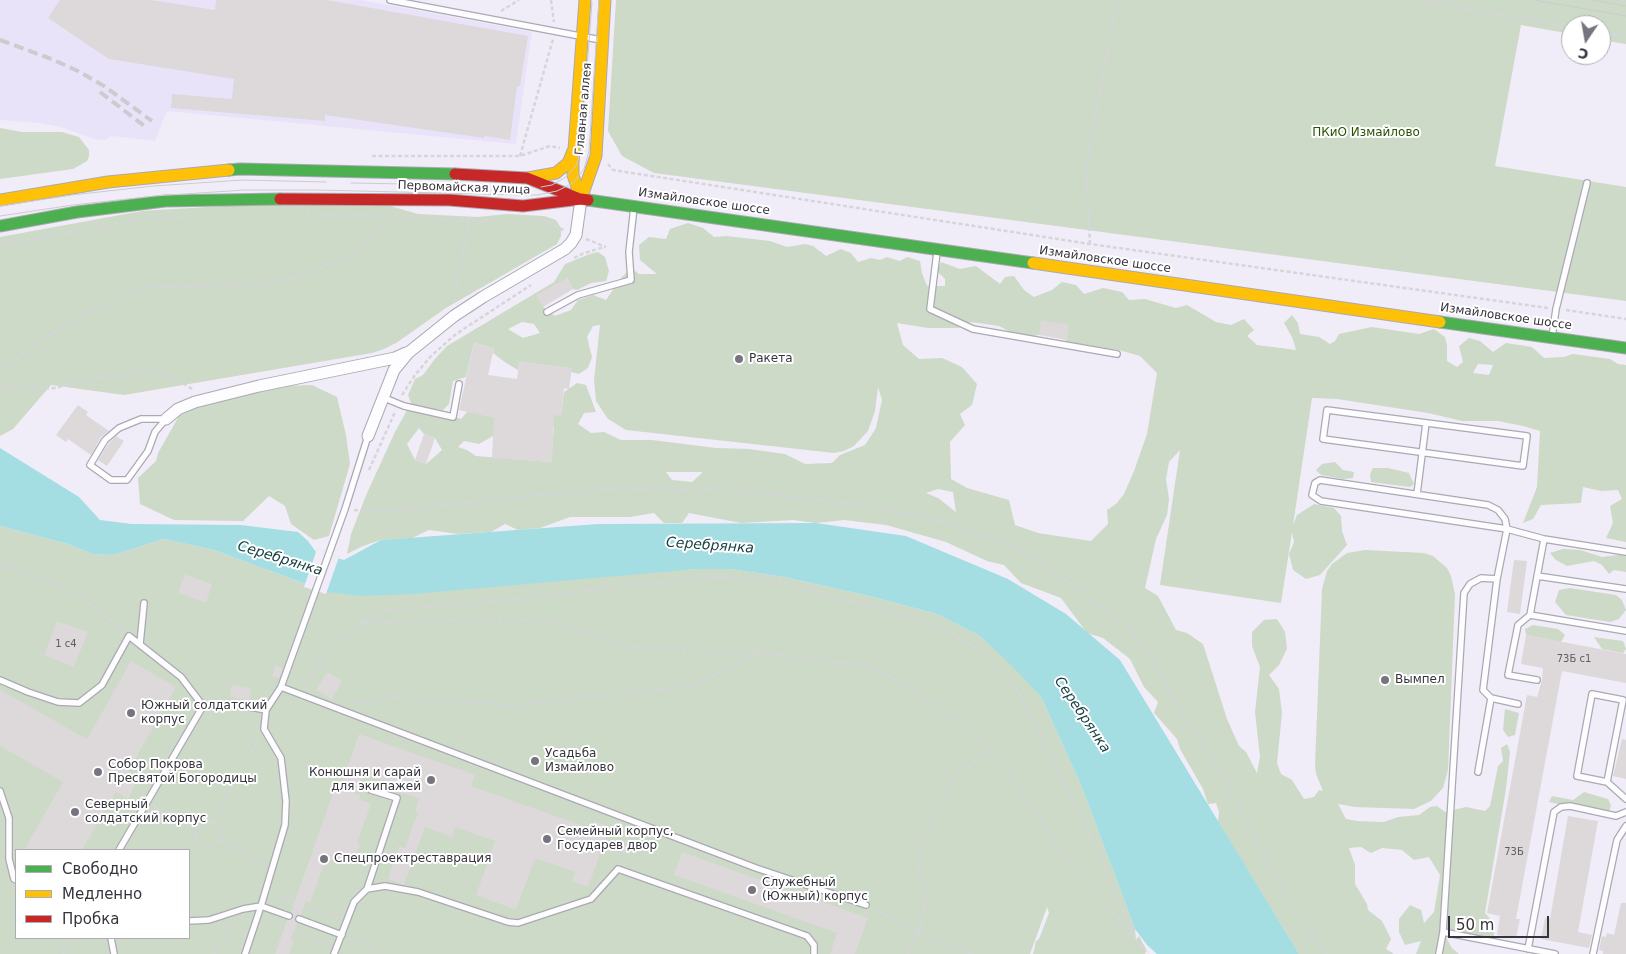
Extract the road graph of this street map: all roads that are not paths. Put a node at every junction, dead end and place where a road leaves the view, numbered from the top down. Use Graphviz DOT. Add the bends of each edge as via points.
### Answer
graph roads {
  1 [pos="390,0"];
  2 [pos="585,0"];
  3 [pos="605,0"];
  4 [pos="582,38"];
  5 [pos="603,40"];
  6 [pos="569,150"];
  7 [pos="527,178"];
  8 [pos="1587,183"];
  9 [pos="581,199"];
  10 [pos="0,200"];
  11 [pos="634,206"];
  12 [pos="0,226"];
  13 [pos="937,249"];
  14 [pos="547,312"];
  15 [pos="1552,337"];
  16 [pos="1626,348"];
  17 [pos="408,353"];
  18 [pos="1118,354"];
  19 [pos="459,384"];
  20 [pos="382,397"];
  21 [pos="166,419"];
  22 [pos="1426,423"];
  23 [pos="368,436"];
  24 [pos="1422,452"];
  25 [pos="1417,494"];
  26 [pos="1507,529"];
  27 [pos="1544,539"];
  28 [pos="1626,552"];
  29 [pos="1537,576"];
  30 [pos="1497,579"];
  31 [pos="1626,589"];
  32 [pos="144,603"];
  33 [pos="1530,615"];
  34 [pos="1626,631"];
  35 [pos="140,644"];
  36 [pos="0,680"];
  37 [pos="1537,680"];
  38 [pos="281,687"];
  39 [pos="1491,698"];
  40 [pos="1518,704"];
  41 [pos="203,706"];
  42 [pos="266,710"];
  43 [pos="1478,772"];
  44 [pos="1607,782"];
  45 [pos="370,790"];
  46 [pos="0,791"];
  47 [pos="1626,799"];
  48 [pos="1626,812"];
  49 [pos="1626,826"];
  50 [pos="120,849"];
  51 [pos="15,880"];
  52 [pos="367,889"];
  53 [pos="866,905"];
  54 [pos="261,906"];
  55 [pos="289,916"];
  56 [pos="299,920"];
  57 [pos="190,921"];
  58 [pos="1443,932"];
  59 [pos="342,934"];
  60 [pos="111,939"];
  61 [pos="1528,949"];
  62 [pos="114,954"];
  63 [pos="245,954"];
  64 [pos="334,954"];
  65 [pos="814,954"];
  66 [pos="1439,954"];
  67 [pos="1555,954"];
  68 [pos="1593,954"];
  1 -- 4 [label="lane"];
  2 -- 4 [label="main road, Главная аллея"];
  3 -- 5 [label="main road, Главная аллея"];
  4 -- 5 [label="lane"];
  4 -- 6 [label="main road, Главная аллея"];
  5 -- 9 [label="main road, Главная аллея" via="596,156"];
  6 -- 7 [label="main road, Главная аллея" via="568,163 556,172"];
  6 -- 9 [label="main road, Главная аллея"];
  7 -- 9 [label="main road, Первомайская улица"];
  7 -- 10 [label="main road, Первомайская улица" via="444,173 240,170 108,182"];
  8 -- 15 [label="lane"];
  9 -- 11 [label="main road, Измайловское шоссе"];
  9 -- 12 [label="main road, Первомайская улица" via="523,206 450,200 318,198 164,201"];
  9 -- 17 [label="street" via="578,228 565,249 483,297"];
  11 -- 13 [label="main road, Измайловское шоссе"];
  11 -- 14 [label="lane" via="629,252 631,280 578,295"];
  13 -- 15 [label="main road, Измайловское шоссе"];
  13 -- 18 [label="lane" via="930,309 973,329"];
  15 -- 16 [label="main road, Измайловское шоссе"];
  17 -- 20 [label="street" via="394,370"];
  17 -- 21 [label="street" via="209,399 178,409"];
  19 -- 20 [label="lane" via="453,417"];
  20 -- 23 [label="street"];
  21 -- 21 [label="lane" via="141,419 119,428 105,440 90,465 111,480 127,480"];
  22 -- 24 [label="lane"];
  22 -- 24 [label="lane" via="1327,410 1323,439"];
  22 -- 24 [label="lane" via="1527,436 1523,466"];
  23 -- 38 [label="lane"];
  24 -- 25 [label="lane"];
  25 -- 26 [label="lane" via="1488,505 1498,510"];
  25 -- 26 [label="lane" via="1320,480 1315,483 1312,495 1321,501"];
  26 -- 27 [label="lane"];
  26 -- 30 [label="lane"];
  27 -- 28 [label="lane"];
  27 -- 29 [label="lane"];
  29 -- 31 [label="lane"];
  29 -- 33 [label="lane"];
  30 -- 39 [label="lane" via="1483,690"];
  30 -- 58 [label="lane" via="1481,578 1470,584 1464,593"];
  32 -- 35 [label="lane"];
  33 -- 34 [label="lane"];
  33 -- 37 [label="lane" via="1518,625 1508,675"];
  35 -- 36 [label="lane" via="129,636 102,685 79,703 58,702"];
  35 -- 41 [label="lane" via="181,677"];
  38 -- 42 [label="lane"];
  38 -- 53 [label="lane" via="756,868"];
  39 -- 40 [label="lane"];
  39 -- 43 [label="lane"];
  41 -- 42 [label="lane" via="234,704"];
  41 -- 50 [label="lane"];
  42 -- 54 [label="lane" via="264,729 282,758 286,801 285,825"];
  44 -- 44 [label="lane" via="1623,700 1592,694 1577,776"];
  44 -- 47 [label="lane"];
  45 -- 52 [label="lane" via="397,798"];
  46 -- 51 [label="lane" via="10,818 9,859"];
  48 -- 61 [label="lane" via="1616,816 1570,806 1554,812"];
  49 -- 68 [label="lane" via="1617,840"];
  52 -- 59 [label="lane" via="354,902"];
  52 -- 65 [label="lane" via="385,886 418,892 518,923 591,899 618,869 807,936 814,945"];
  54 -- 55 [label="lane"];
  54 -- 57 [label="lane" via="209,920"];
  54 -- 63 [label="lane"];
  56 -- 59 [label="lane"];
  58 -- 61 [label="lane"];
  58 -- 66 [label="lane"];
  59 -- 64 [label="lane"];
  60 -- 62 [label="lane"];
  61 -- 67 [label="lane"];
}
